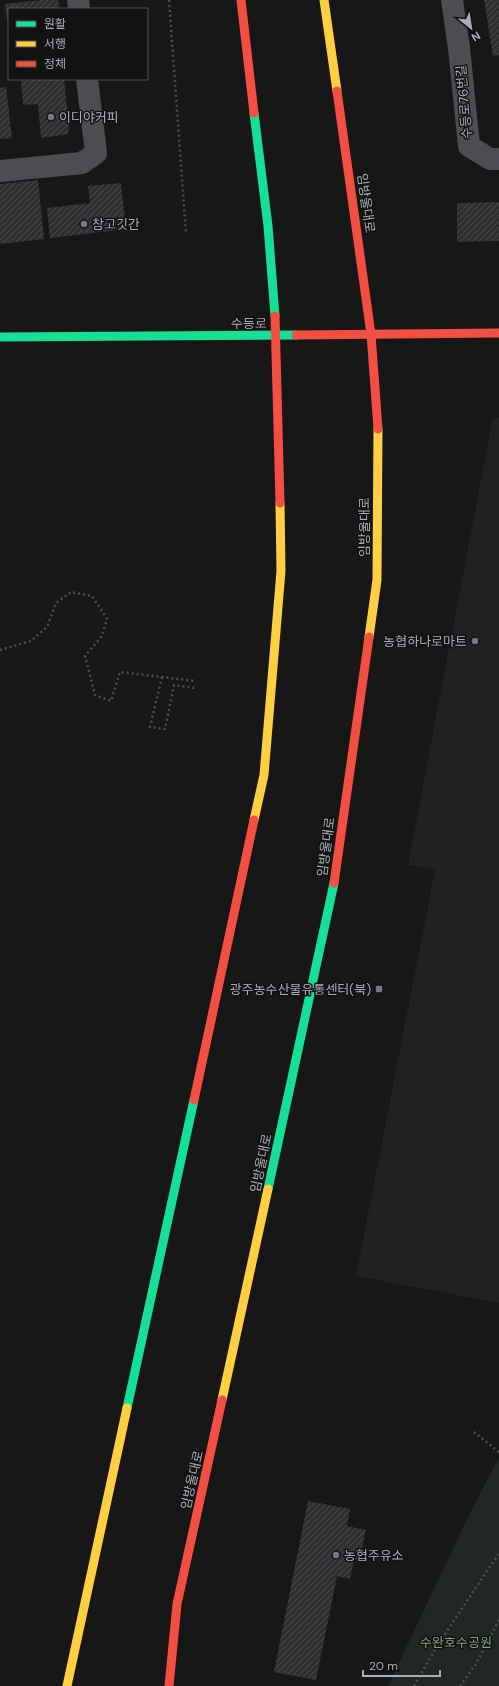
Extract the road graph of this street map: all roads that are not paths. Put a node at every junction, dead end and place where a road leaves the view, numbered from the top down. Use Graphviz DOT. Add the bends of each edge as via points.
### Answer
graph roads {
  1 [pos="240,0"];
  2 [pos="324,0"];
  3 [pos="452,0"];
  4 [pos="87,80"];
  5 [pos="499,159"];
  6 [pos="0,171"];
  7 [pos="499,333"];
  8 [pos="371,334"];
  9 [pos="276,336"];
  10 [pos="0,338"];
  11 [pos="67,1686"];
  12 [pos="170,1686"];
  1 -- 9 [label="main road" via="268,226"];
  2 -- 8 [label="main road, 임방울대로"];
  3 -- 5 [label="street, 수등로76번길" via="469,146 490,160"];
  4 -- 6 [label="street" via="96,153 82,163"];
  7 -- 8 [label="main road, 수등로"];
  8 -- 9 [label="main road, 수등로"];
  8 -- 12 [label="main road, 임방울대로" via="378,435 377,580 332,900 177,1604"];
  9 -- 10 [label="main road, 수등로"];
  9 -- 11 [label="main road" via="282,571 264,775"];
}
